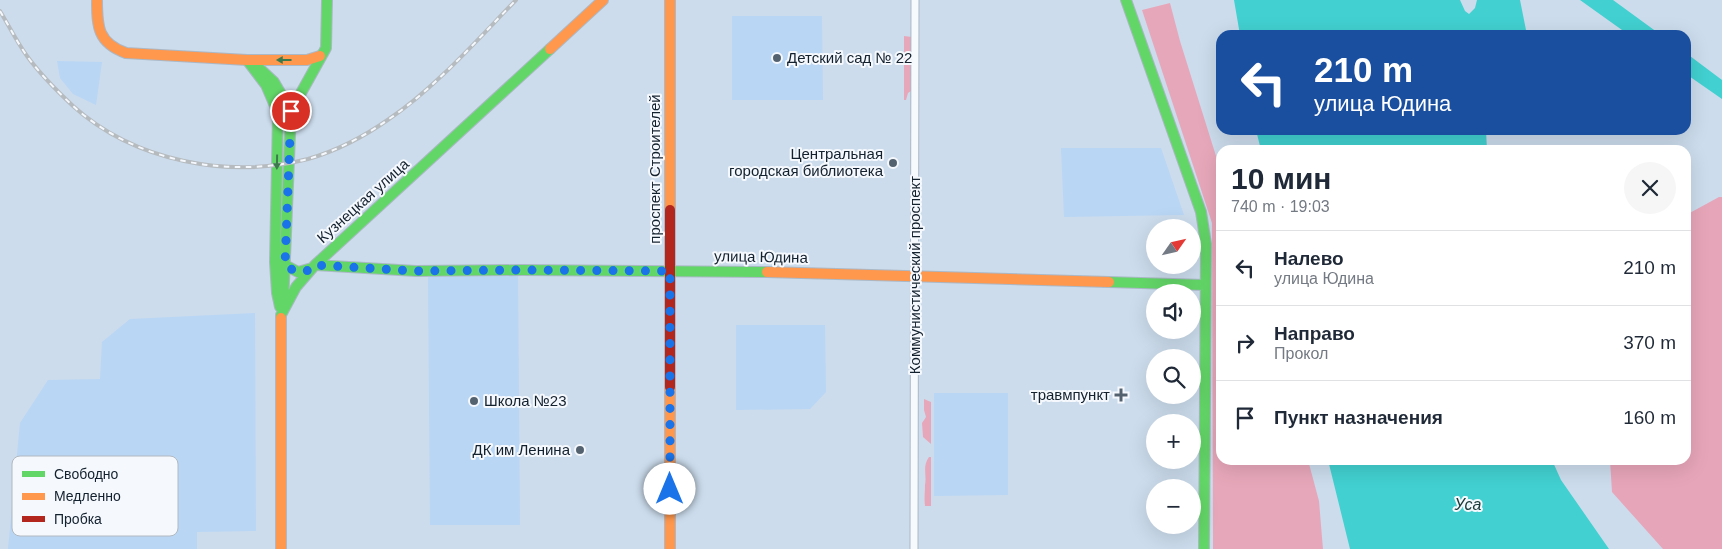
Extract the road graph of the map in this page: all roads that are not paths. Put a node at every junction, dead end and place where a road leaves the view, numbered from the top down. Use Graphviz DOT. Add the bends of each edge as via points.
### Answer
graph roads {
  1 [pos="97,0"];
  2 [pos="326,0"];
  3 [pos="602,0"];
  4 [pos="670,0"];
  5 [pos="915,0"];
  6 [pos="1126,0"];
  7 [pos="320,56"];
  8 [pos="247,60"];
  9 [pos="291,111"];
  10 [pos="285,265"];
  11 [pos="314,266"];
  12 [pos="670,271"];
  13 [pos="915,276"];
  14 [pos="1205,286"];
  15 [pos="281,315"];
  16 [pos="281,549"];
  17 [pos="670,549"];
  18 [pos="914,549"];
  19 [pos="1204,549"];
  1 -- 8 [label="main road" via="97,26 104,39 126,53"];
  2 -- 7 [label="main road" via="327,43"];
  3 -- 11 [label="main road, Кузнецкая улица"];
  4 -- 12 [label="main road, проспект Строителей"];
  5 -- 13 [label="street, Коммунистический проспект"];
  6 -- 14 [label="main road" via="1201,212 1206,244"];
  7 -- 8 [label="main road, one-way" via="307,60"];
  7 -- 9 [label="main road"];
  8 -- 9 [label="main road" via="268,74"];
  8 -- 15 [label="main road, one-way" via="272,94 278,113 275,262"];
  9 -- 10 [label="main road"];
  10 -- 11 [label="main road, улица Юдина" via="294,272 303,272"];
  10 -- 15 [label="main road"];
  11 -- 12 [label="main road, улица Юдина" via="416,271"];
  11 -- 15 [label="main road, Кузнецкая улица" via="296,287"];
  12 -- 13 [label="main road, улица Юдина"];
  12 -- 17 [label="main road, проспект Строителей"];
  13 -- 14 [label="main road, улица Юдина"];
  13 -- 18 [label="street, Коммунистический проспект"];
  14 -- 19 [label="main road"];
  15 -- 16 [label="main road, Кузнецкая улица"];
}
